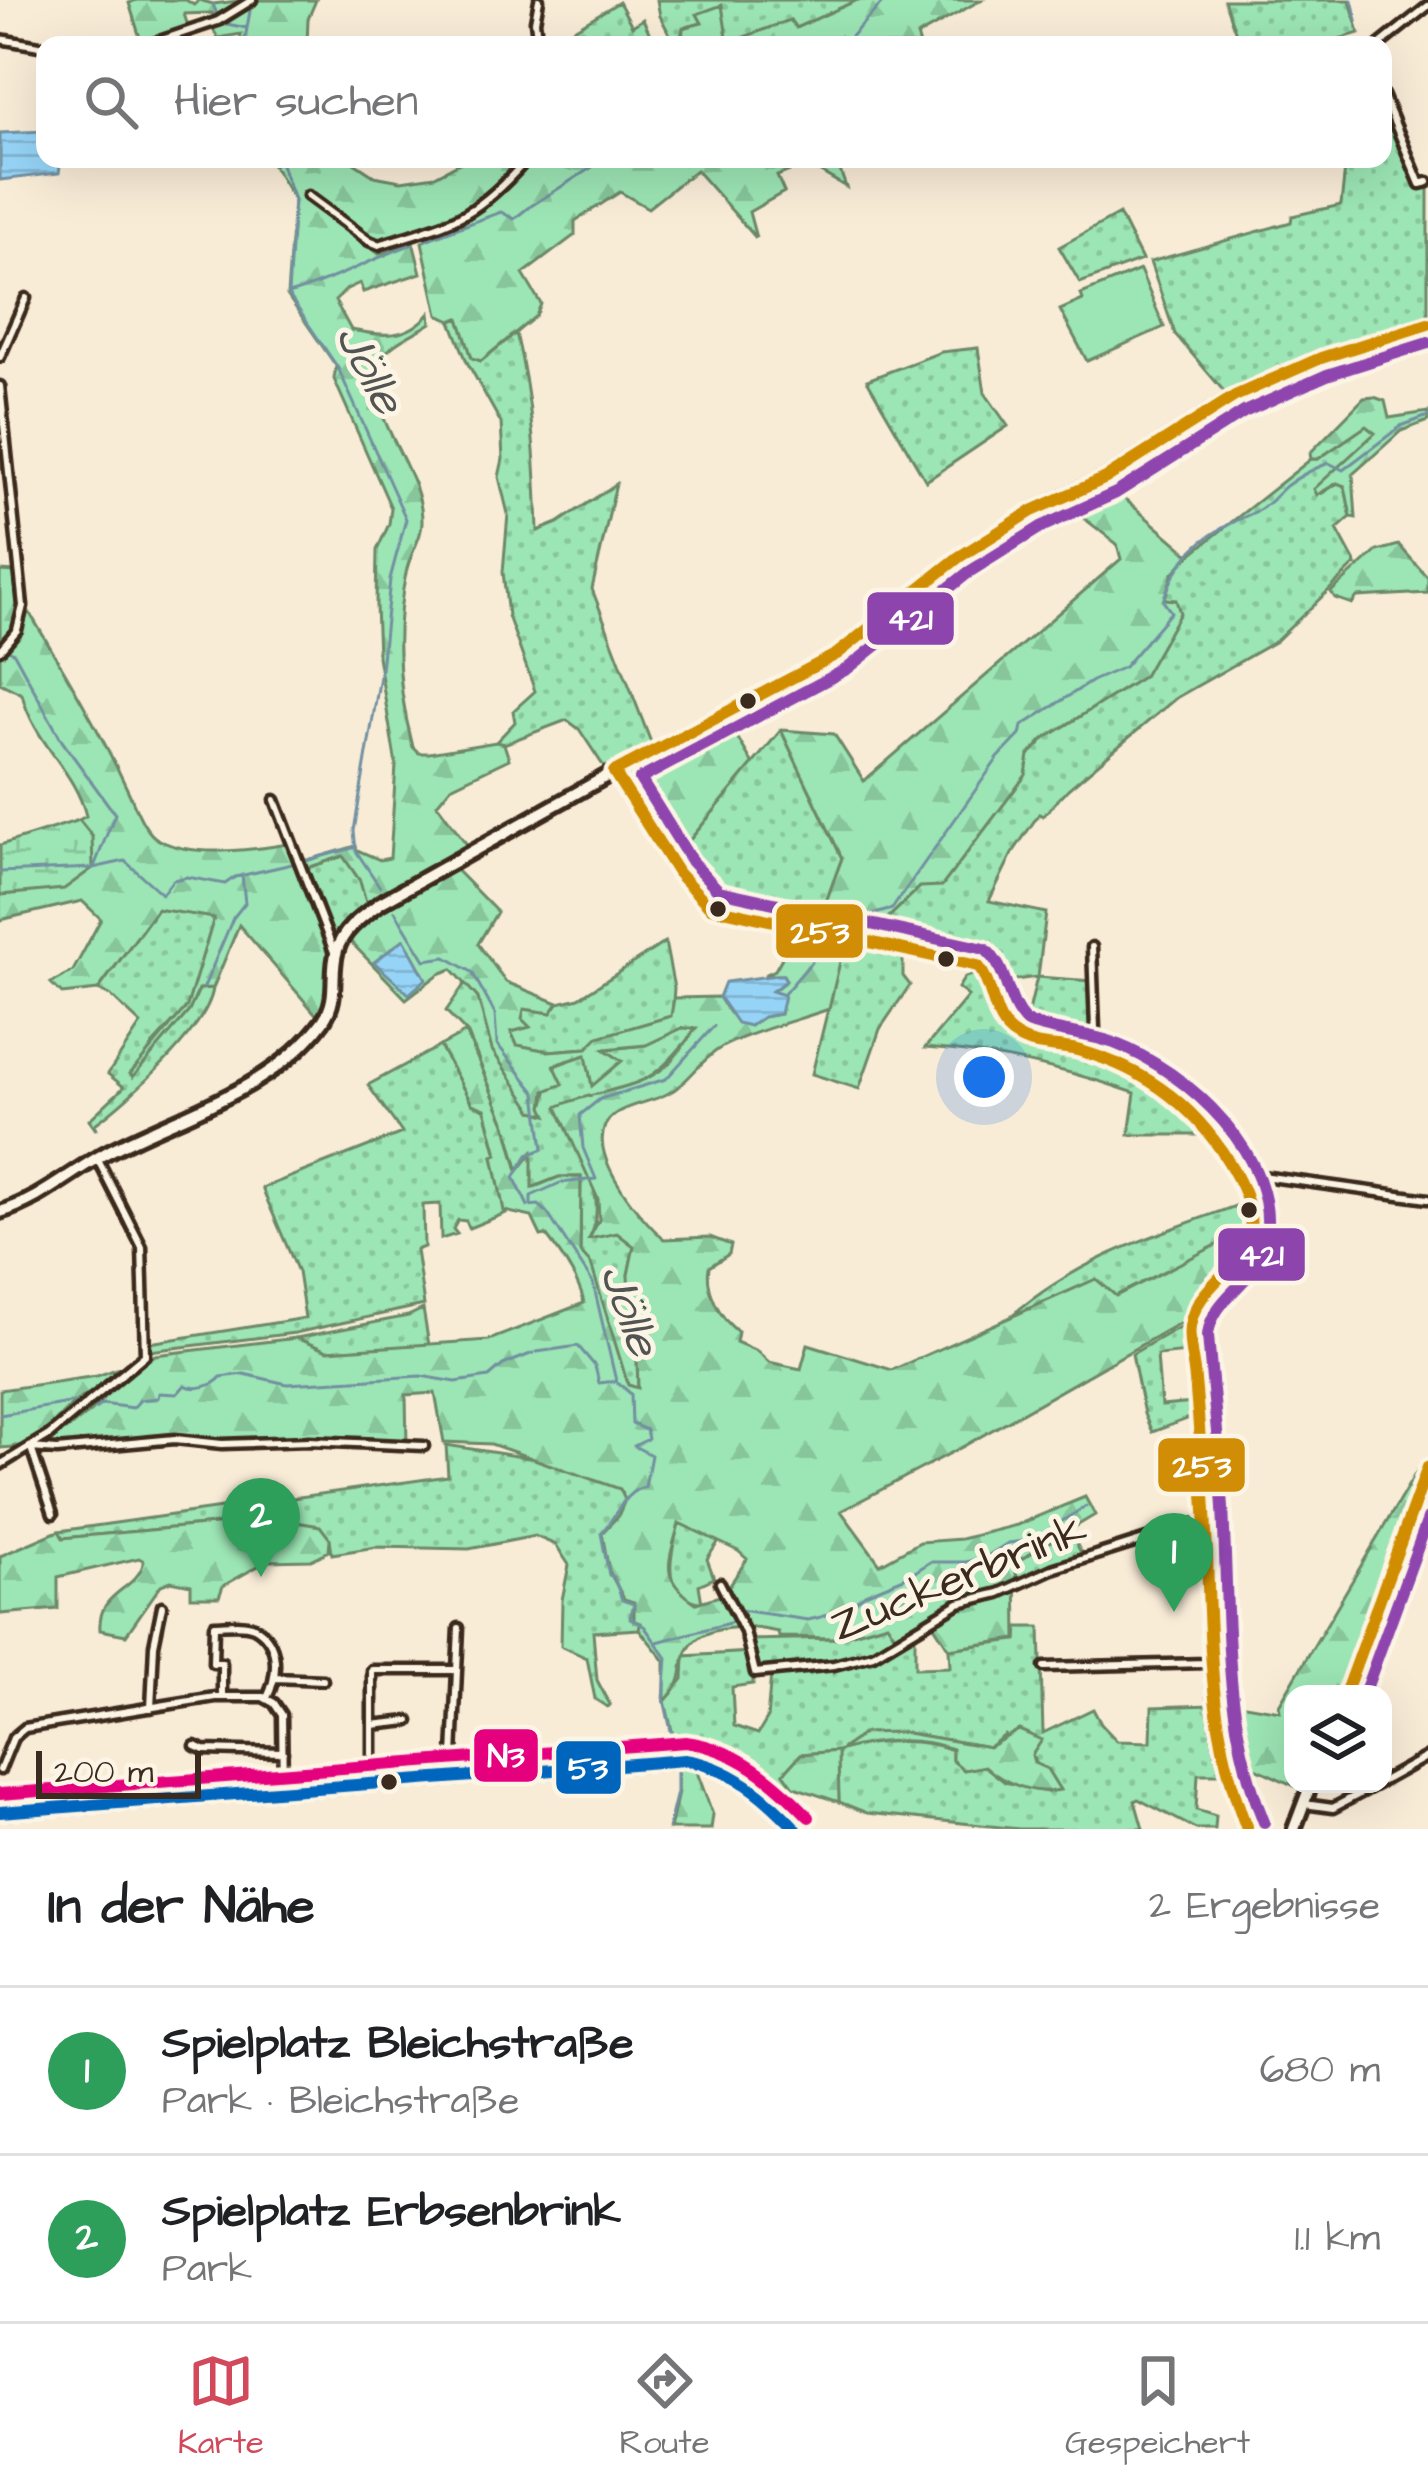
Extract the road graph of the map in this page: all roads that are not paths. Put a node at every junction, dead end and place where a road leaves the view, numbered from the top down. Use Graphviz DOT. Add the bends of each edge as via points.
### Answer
graph roads {
  1 [pos="252,0"];
  2 [pos="538,0"];
  3 [pos="1428,5"];
  4 [pos="174,36"];
  5 [pos="537,36"];
  6 [pos="1390,36"];
  7 [pos="0,39"];
  8 [pos="36,45"];
  9 [pos="1392,117"];
  10 [pos="519,168"];
  11 [pos="1428,182"];
  12 [pos="308,196"];
  13 [pos="26,298"];
  14 [pos="1428,324"];
  15 [pos="0,356"];
  16 [pos="0,386"];
  17 [pos="0,650"];
  18 [pos="614,772"];
  19 [pos="275,800"];
  20 [pos="1093,947"];
  21 [pos="335,955"];
  22 [pos="1096,1056"];
  23 [pos="97,1158"];
  24 [pos="1234,1172"];
  25 [pos="1256,1177"];
  26 [pos="1244,1192"];
  27 [pos="1428,1199"];
  28 [pos="0,1213"];
  29 [pos="424,1446"];
  30 [pos="31,1448"];
  31 [pos="0,1465"];
  32 [pos="1428,1467"];
  33 [pos="53,1514"];
  34 [pos="1207,1520"];
  35 [pos="1409,1523"];
  36 [pos="1428,1527"];
  37 [pos="721,1583"];
  38 [pos="162,1606"];
  39 [pos="459,1628"];
  40 [pos="1207,1663"];
  41 [pos="1044,1667"];
  42 [pos="457,1670"];
  43 [pos="276,1678"];
  44 [pos="323,1679"];
  45 [pos="1348,1685"];
  46 [pos="222,1696"];
  47 [pos="267,1698"];
  48 [pos="152,1708"];
  49 [pos="410,1721"];
  50 [pos="373,1725"];
  51 [pos="195,1746"];
  52 [pos="283,1752"];
  53 [pos="1428,1756"];
  54 [pos="0,1769"];
  55 [pos="452,1777"];
  56 [pos="1392,1777"];
  57 [pos="372,1784"];
  58 [pos="283,1791"];
  59 [pos="1308,1793"];
  60 [pos="1362,1793"];
  61 [pos="1304,1804"];
  62 [pos="0,1813"];
  63 [pos="796,1829"];
  64 [pos="1247,1829"];
  65 [pos="1294,1829"];
  1 -- 4 [label="street"];
  2 -- 5 [label="street"];
  3 -- 6 [label="street"];
  7 -- 8 [label="street"];
  9 -- 11 [label="street" via="1420,184"];
  10 -- 12 [label="street" via="465,217 379,244"];
  13 -- 15 [label="street"];
  14 -- 18 [label="street" via="1235,396 1106,478 976,546 837,654"];
  16 -- 17 [label="street" via="23,606"];
  18 -- 21 [label="street" via="406,888 353,925"];
  18 -- 22 [label="street" via="678,873 710,907 978,966 1015,1036"];
  19 -- 21 [label="street"];
  20 -- 22 [label="street"];
  21 -- 23 [label="street" via="332,1008 271,1072"];
  22 -- 24 [label="street" via="1175,1094"];
  23 -- 28 [label="street"];
  23 -- 30 [label="street" via="142,1247 145,1355"];
  24 -- 25 [label="street"];
  24 -- 26 [label="street"];
  25 -- 26 [label="street"];
  25 -- 27 [label="street"];
  26 -- 34 [label="street" via="1246,1254 1203,1298 1190,1328"];
  29 -- 30 [label="street" via="175,1439"];
  30 -- 31 [label="street"];
  30 -- 33 [label="street"];
  32 -- 35 [label="street"];
  34 -- 37 [label="street, Zuckerbrink" via="958,1603 886,1649 834,1665 755,1673"];
  34 -- 40 [label="street"];
  35 -- 36 [label="street"];
  35 -- 45 [label="street"];
  38 -- 48 [label="street"];
  39 -- 42 [label="street"];
  40 -- 41 [label="street"];
  40 -- 64 [label="street" via="1227,1778"];
  42 -- 50 [label="street" via="373,1670"];
  42 -- 55 [label="street"];
  43 -- 44 [label="street"];
  43 -- 46 [label="street" via="273,1652 256,1629 214,1625"];
  43 -- 47 [label="street"];
  46 -- 47 [label="street"];
  46 -- 48 [label="street"];
  47 -- 52 [label="street" via="282,1715"];
  48 -- 54 [label="street" via="20,1730"];
  49 -- 50 [label="street"];
  50 -- 57 [label="street"];
  51 -- 52 [label="street"];
  52 -- 58 [label="street"];
  53 -- 56 [label="street"];
  55 -- 57 [label="street"];
  55 -- 63 [label="street" via="698,1761 760,1793"];
  57 -- 58 [label="street"];
  58 -- 62 [label="street"];
  59 -- 61 [label="street"];
  60 -- 61 [label="street" via="1333,1808"];
  61 -- 65 [label="street"];
}
